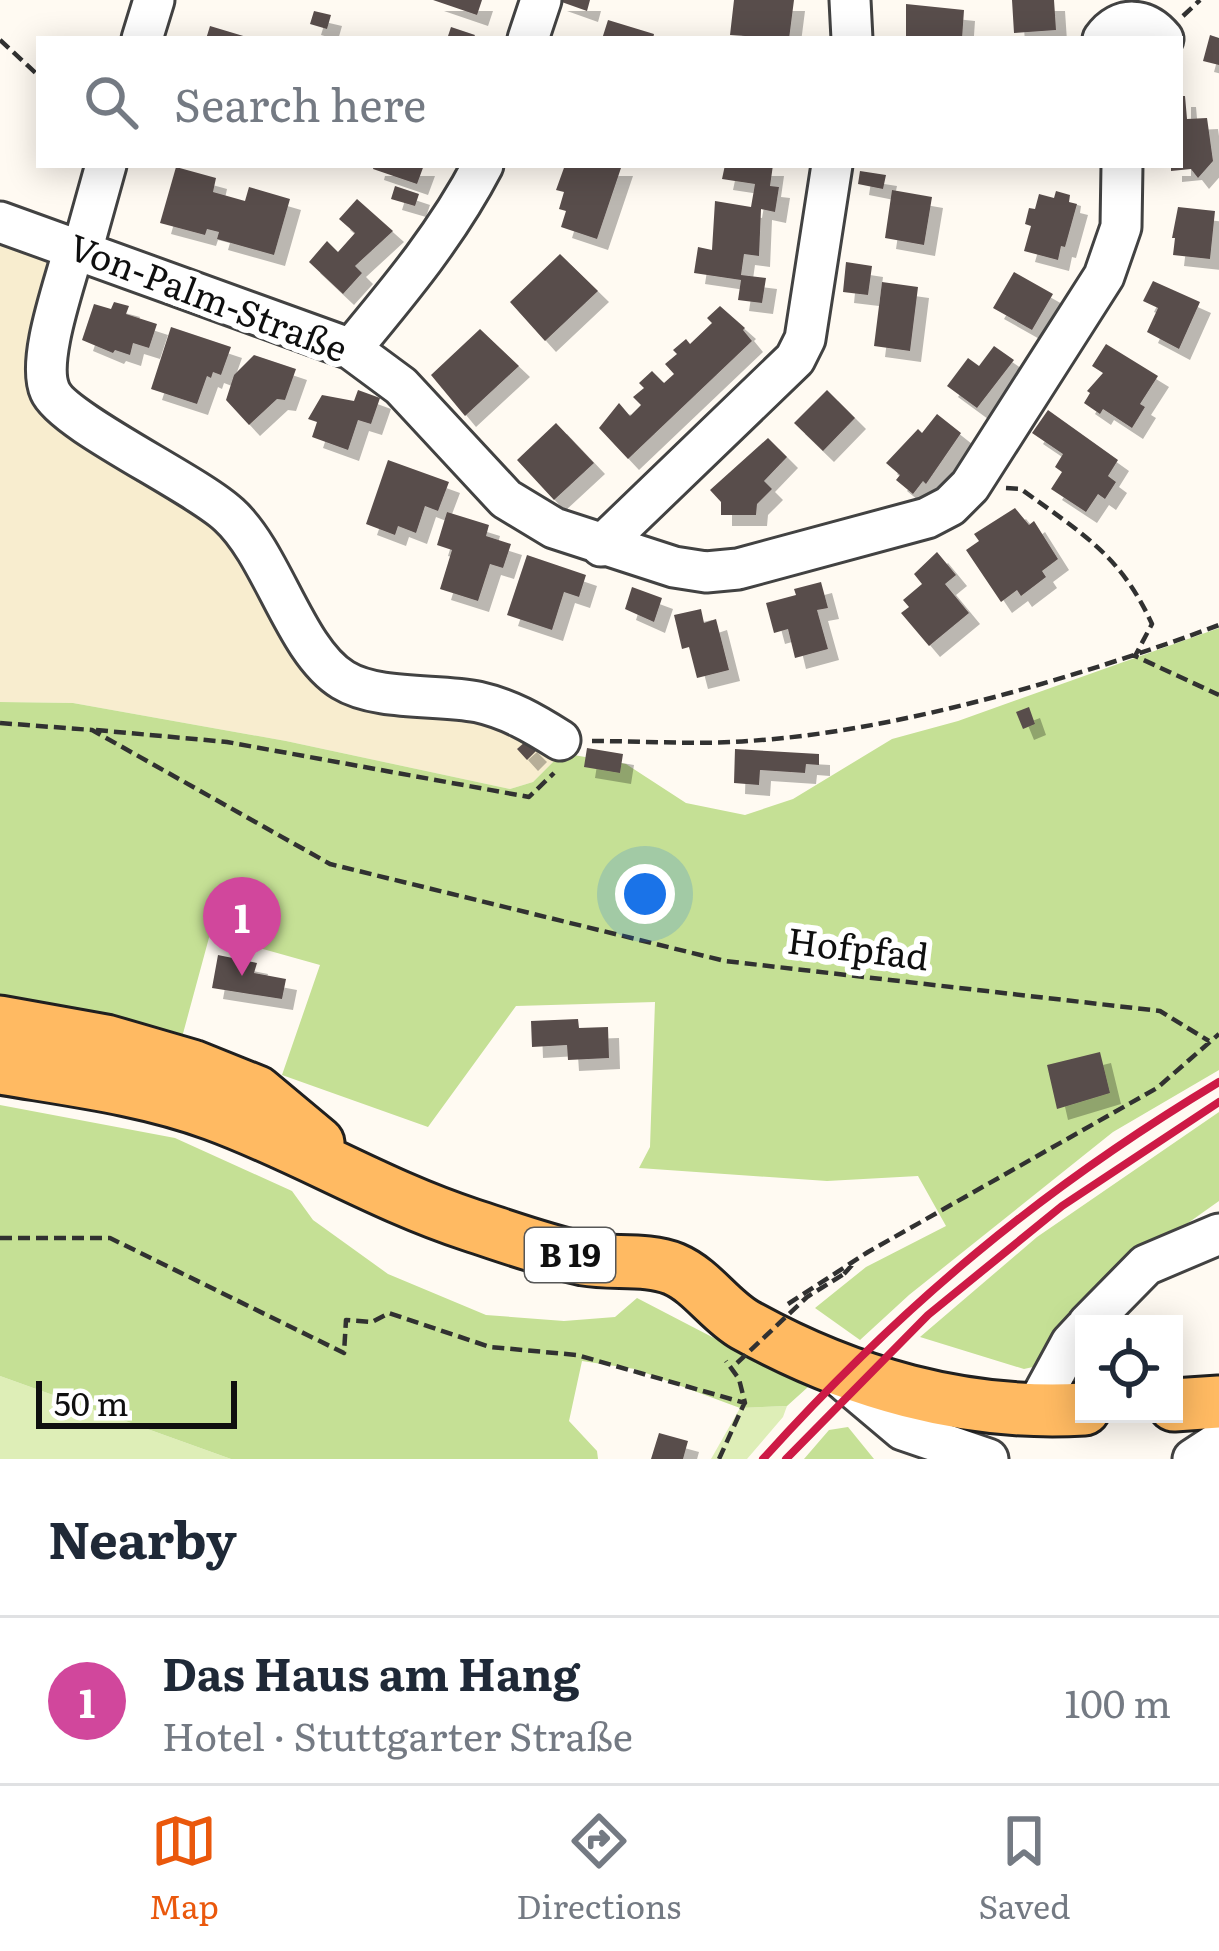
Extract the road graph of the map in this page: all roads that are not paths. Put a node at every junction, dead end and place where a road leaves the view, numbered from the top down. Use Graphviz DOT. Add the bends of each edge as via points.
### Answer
graph roads {
  1 [pos="154,0"];
  2 [pos="541,0"];
  3 [pos="850,0"];
  4 [pos="143,36"];
  5 [pos="529,36"];
  6 [pos="852,36"];
  7 [pos="1107,36"];
  8 [pos="1160,36"];
  9 [pos="105,168"];
  10 [pos="480,168"];
  11 [pos="832,168"];
  12 [pos="1122,168"];
  13 [pos="0,222"];
  14 [pos="78,249"];
  15 [pos="350,349"];
  16 [pos="601,546"];
  17 [pos="560,740"];
  18 [pos="0,1022"];
  19 [pos="0,1068"];
  20 [pos="368,1187"];
  21 [pos="1219,1234"];
  22 [pos="1097,1315"];
  23 [pos="1075,1337"];
  24 [pos="826,1365"];
  25 [pos="1219,1402"];
  26 [pos="1183,1404"];
  27 [pos="969,1406"];
  28 [pos="1059,1410"];
  29 [pos="1219,1442"];
  30 [pos="900,1444"];
  31 [pos="988,1459"];
  32 [pos="1014,1459"];
  33 [pos="1193,1459"];
  1 -- 4 [label="street"];
  2 -- 5 [label="street"];
  3 -- 6 [label="street"];
  7 -- 8 [label="street" via="1137,21"];
  9 -- 14 [label="street"];
  10 -- 15 [label="street" via="413,275"];
  11 -- 16 [label="street" via="805,339 795,359"];
  12 -- 16 [label="street, Von-Palm-Straße" via="1121,226 1104,276 950,506 737,569 706,572"];
  13 -- 14 [label="street, Von-Palm-Straße"];
  14 -- 15 [label="street, Von-Palm-Straße"];
  14 -- 17 [label="street" via="48,351 49,389 68,413 231,516 316,655 344,681 475,701 518,714"];
  15 -- 16 [label="street, Von-Palm-Straße" via="401,386 506,499"];
  18 -- 20 [label="main road, B 19" via="106,1041 257,1092"];
  19 -- 20 [label="main road, B 19" via="213,1114"];
  20 -- 24 [label="main road, B 19" via="552,1251 672,1268 736,1320 743,1354"];
  21 -- 22 [label="street" via="1146,1265"];
  23 -- 28 [label="street"];
  24 -- 27 [label="main road, B 19"];
  24 -- 30 [label="street"];
  25 -- 26 [label="main road"];
  27 -- 28 [label="main road, B 19"];
  27 -- 32 [label="street"];
  29 -- 33 [label="street"];
  30 -- 31 [label="street"];
}
